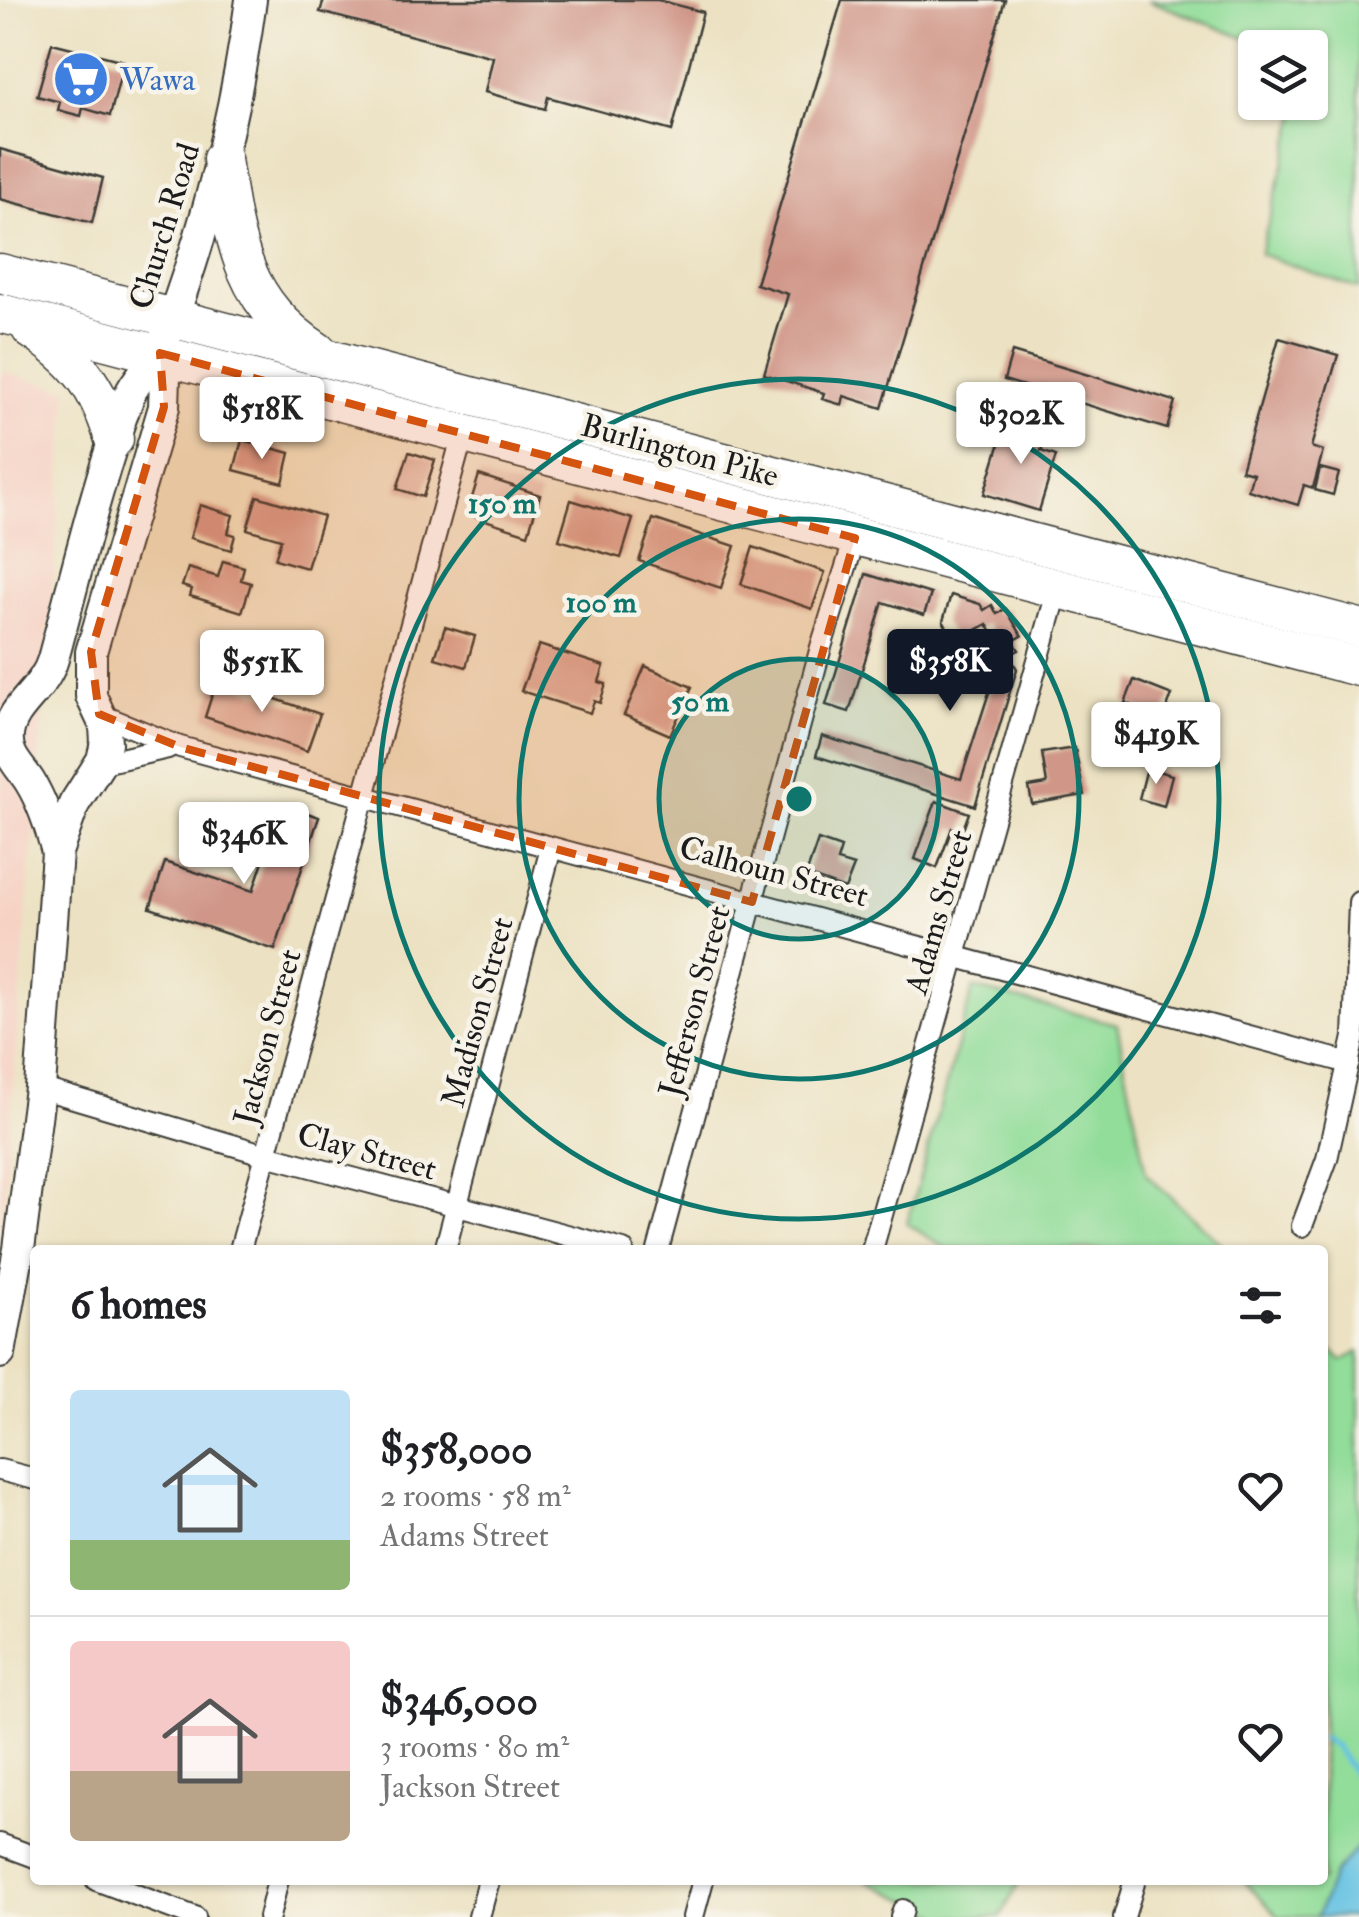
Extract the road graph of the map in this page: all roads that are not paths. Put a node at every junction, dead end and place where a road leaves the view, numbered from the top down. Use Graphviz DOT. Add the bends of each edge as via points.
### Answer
graph roads {
  1 [pos="251,0"];
  2 [pos="222,160"];
  3 [pos="0,273"];
  4 [pos="6,315"];
  5 [pos="166,336"];
  6 [pos="328,359"];
  7 [pos="463,434"];
  8 [pos="114,439"];
  9 [pos="855,538"];
  10 [pos="1058,589"];
  11 [pos="1359,628"];
  12 [pos="1359,667"];
  13 [pos="35,696"];
  14 [pos="97,712"];
  15 [pos="180,747"];
  16 [pos="93,772"];
  17 [pos="30,781"];
  18 [pos="362,796"];
  19 [pos="551,848"];
  20 [pos="57,852"];
  21 [pos="752,902"];
  22 [pos="1359,902"];
  23 [pos="957,955"];
  24 [pos="1350,1063"];
  25 [pos="40,1088"];
  26 [pos="266,1155"];
  27 [pos="457,1206"];
  28 [pos="1302,1226"];
  29 [pos="241,1245"];
  30 [pos="446,1245"];
  31 [pos="604,1245"];
  32 [pos="659,1245"];
  33 [pos="873,1245"];
  34 [pos="0,1352"];
  35 [pos="0,1470"];
  36 [pos="30,1478"];
  37 [pos="0,1844"];
  38 [pos="30,1855"];
  39 [pos="109,1885"];
  40 [pos="277,1885"];
  41 [pos="487,1885"];
  42 [pos="702,1885"];
  43 [pos="1134,1885"];
  44 [pos="194,1917"];
  45 [pos="269,1917"];
  46 [pos="478,1917"];
  47 [pos="693,1917"];
  48 [pos="1124,1917"];
  1 -- 2 [label="main road, Church Road"];
  2 -- 5 [label="main road, Church Road"];
  2 -- 6 [label="highway" via="241,266 268,307"];
  3 -- 5 [label="highway, Burlington Pike"];
  4 -- 5 [label="highway, Burlington Pike"];
  4 -- 8 [label="highway" via="84,369"];
  5 -- 6 [label="highway, Burlington Pike"];
  5 -- 7 [label="highway, Burlington Pike"];
  5 -- 8 [label="main road" via="132,390"];
  5 -- 14 [label="main road" via="164,407 90,652"];
  6 -- 11 [label="highway, Burlington Pike"];
  7 -- 9 [label="highway, Burlington Pike"];
  7 -- 18 [label="street, Jackson Street"];
  8 -- 13 [label="main road" via="49,674"];
  9 -- 10 [label="highway, Burlington Pike"];
  9 -- 21 [label="street, Jefferson Street"];
  10 -- 12 [label="highway, Burlington Pike"];
  10 -- 23 [label="street, Adams Street"];
  13 -- 14 [label="main road, Calhoun Street" via="66,692"];
  13 -- 17 [label="main road" via="15,714 8,739 9,752"];
  14 -- 15 [label="street, Calhoun Street"];
  14 -- 16 [label="main road" via="106,734"];
  15 -- 16 [label="street, Calhoun Street" via="139,751"];
  15 -- 18 [label="street, Calhoun Street"];
  16 -- 17 [label="main road, Calhoun Street" via="59,789"];
  16 -- 20 [label="main road"];
  17 -- 20 [label="main road"];
  18 -- 19 [label="street, Calhoun Street"];
  18 -- 26 [label="street, Jackson Street"];
  19 -- 21 [label="street, Calhoun Street"];
  19 -- 27 [label="street, Madison Street"];
  20 -- 25 [label="main road"];
  21 -- 23 [label="street, Calhoun Street"];
  21 -- 32 [label="street, Jefferson Street"];
  22 -- 24 [label="street"];
  23 -- 24 [label="street, Calhoun Street"];
  23 -- 33 [label="street, Adams Street"];
  24 -- 28 [label="street" via="1327,1159"];
  25 -- 26 [label="street, Clay Street"];
  25 -- 34 [label="main road"];
  26 -- 27 [label="street, Clay Street"];
  26 -- 29 [label="street, Jackson Street"];
  27 -- 30 [label="street, Madison Street"];
  27 -- 31 [label="street, Clay Street"];
  35 -- 36 [label="street"];
  37 -- 38 [label="street"];
  39 -- 44 [label="street"];
  40 -- 45 [label="street"];
  41 -- 46 [label="street"];
  42 -- 47 [label="street"];
  43 -- 48 [label="street"];
}
